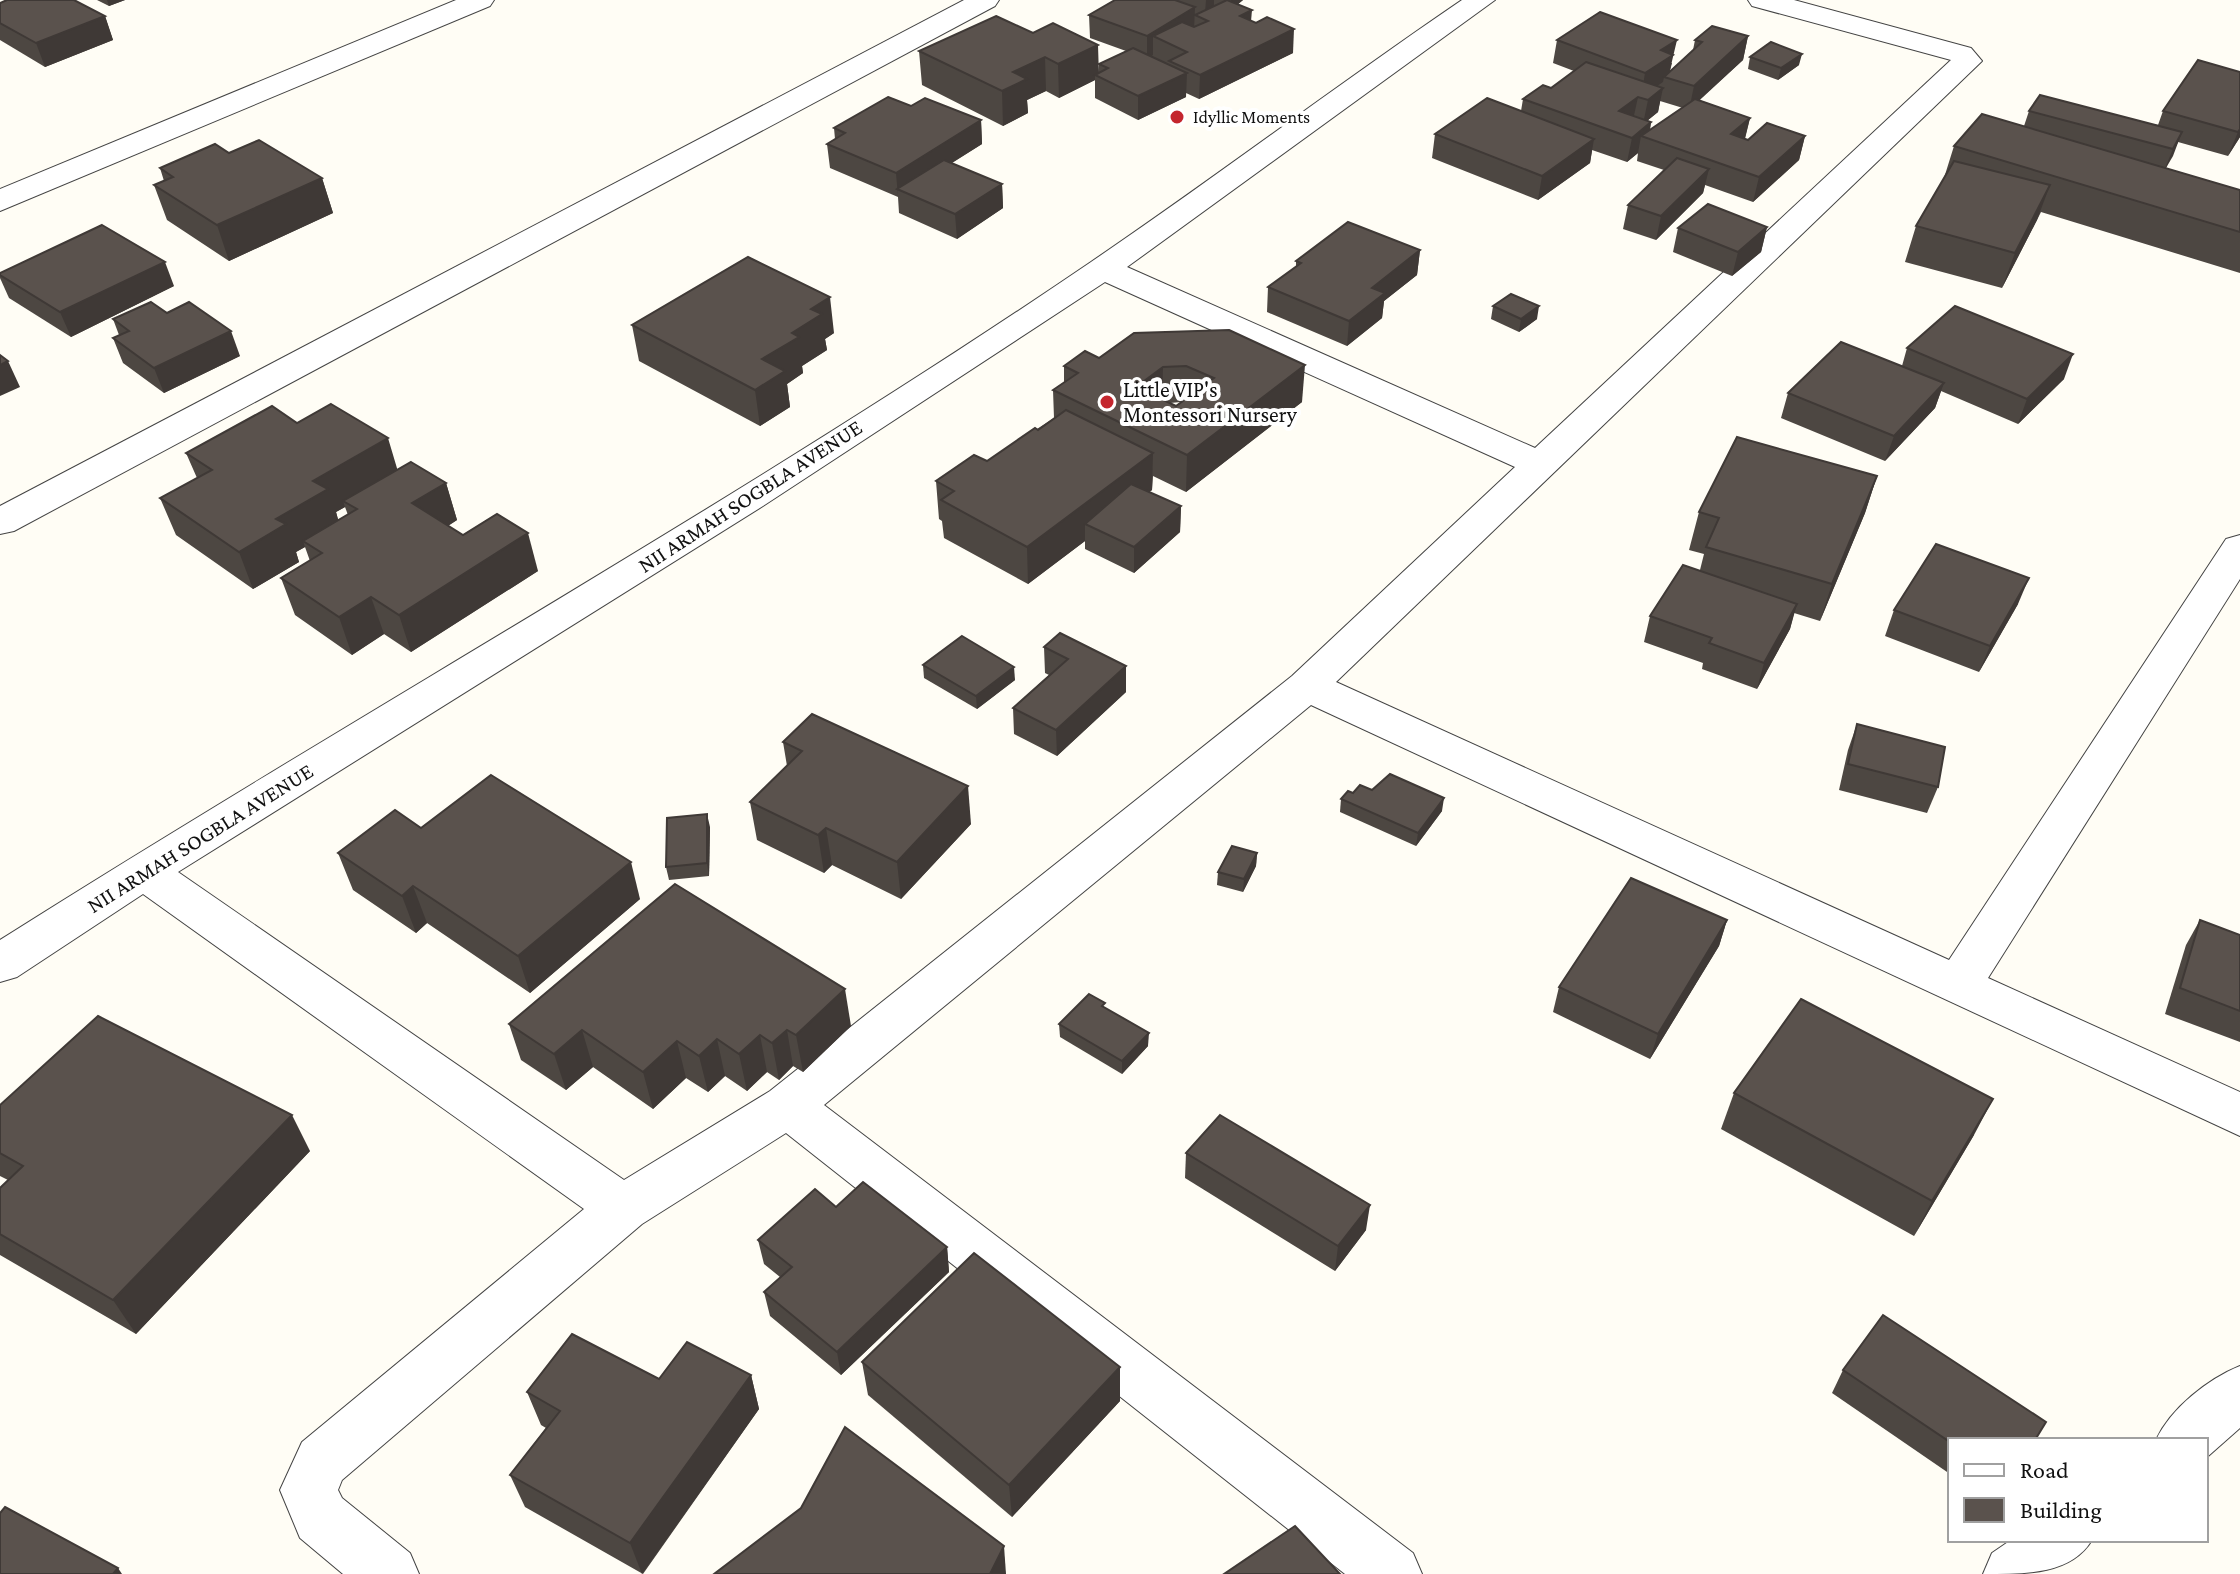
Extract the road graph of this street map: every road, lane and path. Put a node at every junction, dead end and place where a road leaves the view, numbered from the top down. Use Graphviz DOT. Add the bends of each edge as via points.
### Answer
graph roads {
  1 [pos="480,0"];
  2 [pos="985,0"];
  3 [pos="1481,0"];
  4 [pos="1762,0"];
  5 [pos="0,201"];
  6 [pos="1103,269"];
  7 [pos="1541,465"];
  8 [pos="0,522"];
  9 [pos="2240,548"];
  10 [pos="1307,686"];
  11 [pos="144,871"];
  12 [pos="0,964"];
  13 [pos="1958,985"];
  14 [pos="788,1106"];
  15 [pos="2240,1115"];
  16 [pos="623,1208"];
  17 [pos="2240,1392"];
  18 [pos="2187,1438"];
  19 [pos="2059,1542"];
  20 [pos="389,1574"];
  21 [pos="1392,1574"];
  22 [pos="2013,1574"];
  1 -- 5 [label="street"];
  2 -- 8 [label="street"];
  3 -- 6 [label="street, NII ARMAH SOGBLA AVENUE"];
  4 -- 7 [label="street" via="1961,54 1967,61"];
  6 -- 7 [label="street"];
  6 -- 11 [label="street, NII ARMAH SOGBLA AVENUE" via="589,599"];
  7 -- 10 [label="street"];
  9 -- 13 [label="street"];
  10 -- 13 [label="street"];
  10 -- 14 [label="street"];
  11 -- 12 [label="street, NII ARMAH SOGBLA AVENUE"];
  11 -- 16 [label="street"];
  13 -- 15 [label="street"];
  14 -- 16 [label="street"];
  14 -- 21 [label="street"];
  16 -- 20 [label="street" via="322,1461 309,1490 321,1518"];
  17 -- 18 [label="street"];
  19 -- 22 [label="street"];
}
